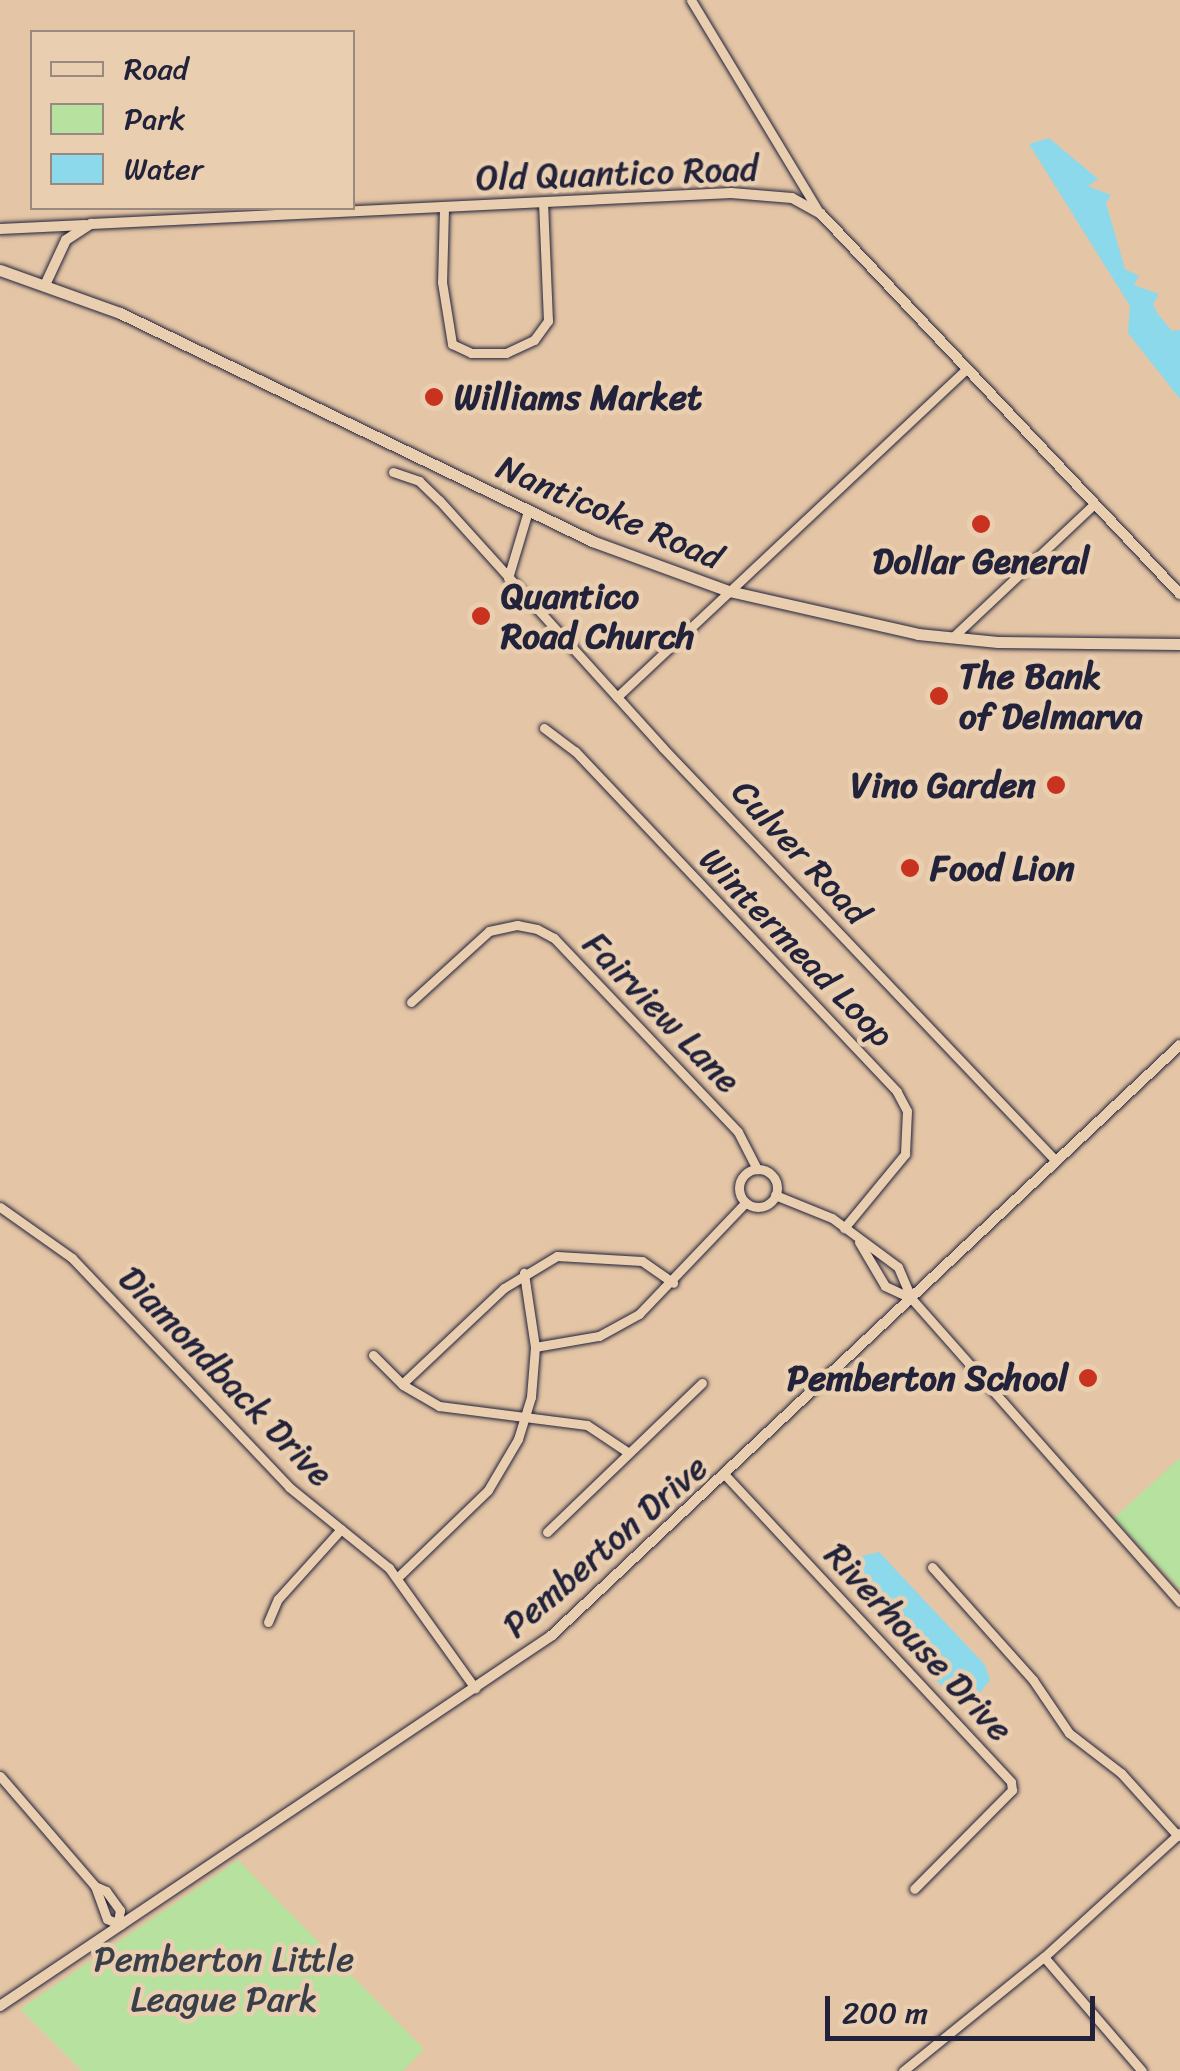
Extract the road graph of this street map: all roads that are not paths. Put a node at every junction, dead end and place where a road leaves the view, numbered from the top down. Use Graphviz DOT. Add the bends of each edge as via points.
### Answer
graph roads {
  1 [pos="691,0"];
  2 [pos="543,202"];
  3 [pos="444,208"];
  4 [pos="821,214"];
  5 [pos="91,224"];
  6 [pos="0,229"];
  7 [pos="0,270"];
  8 [pos="46,283"];
  9 [pos="965,370"];
  10 [pos="392,472"];
  11 [pos="1093,506"];
  12 [pos="528,511"];
  13 [pos="1163,577"];
  14 [pos="508,578"];
  15 [pos="1180,582"];
  16 [pos="729,591"];
  17 [pos="1180,594"];
  18 [pos="953,637"];
  19 [pos="1179,640"];
  20 [pos="617,697"];
  21 [pos="544,728"];
  22 [pos="411,1002"];
  23 [pos="1180,1045"];
  24 [pos="1056,1161"];
  25 [pos="757,1170"];
  26 [pos="775,1195"];
  27 [pos="745,1203"];
  28 [pos="0,1207"];
  29 [pos="844,1228"];
  30 [pos="858,1240"];
  31 [pos="524,1273"];
  32 [pos="673,1283"];
  33 [pos="912,1298"];
  34 [pos="536,1347"];
  35 [pos="373,1355"];
  36 [pos="702,1383"];
  37 [pos="402,1384"];
  38 [pos="527,1413"];
  39 [pos="629,1453"];
  40 [pos="726,1476"];
  41 [pos="342,1529"];
  42 [pos="546,1532"];
  43 [pos="932,1567"];
  44 [pos="398,1578"];
  45 [pos="1180,1602"];
  46 [pos="268,1622"];
  47 [pos="475,1688"];
  48 [pos="0,1776"];
  49 [pos="1179,1834"];
  50 [pos="914,1889"];
  51 [pos="120,1923"];
  52 [pos="1044,1957"];
  53 [pos="0,2006"];
  54 [pos="903,2071"];
  55 [pos="1142,2071"];
  1 -- 4 [label="street"];
  2 -- 3 [label="street, Old Quantico Road"];
  2 -- 3 [label="street" via="548,321 534,340 506,353 470,353 452,344 442,282"];
  2 -- 4 [label="street, Old Quantico Road" via="764,192"];
  3 -- 5 [label="street, Old Quantico Road"];
  4 -- 9 [label="street, Old Quantico Road"];
  5 -- 6 [label="street, Old Quantico Road"];
  5 -- 8 [label="street" via="66,240"];
  7 -- 8 [label="main road, Nanticoke Road"];
  8 -- 12 [label="main road, Nanticoke Road" via="149,326"];
  9 -- 11 [label="street, Old Quantico Road"];
  9 -- 16 [label="street"];
  10 -- 14 [label="street, Culver Road" via="419,481"];
  11 -- 13 [label="street, Old Quantico Road"];
  11 -- 18 [label="street"];
  12 -- 14 [label="street"];
  12 -- 16 [label="main road, Nanticoke Road"];
  13 -- 15 [label="street, Old Quantico Road"];
  13 -- 17 [label="street"];
  14 -- 20 [label="street, Culver Road"];
  16 -- 18 [label="main road, Nanticoke Road" via="823,617"];
  16 -- 20 [label="street"];
  18 -- 19 [label="main road, Nanticoke Road"];
  20 -- 24 [label="street, Culver Road"];
  21 -- 29 [label="street, Wintermead Loop" via="575,751 897,1092 907,1111 905,1154"];
  22 -- 25 [label="street, Fairview Lane" via="489,931 517,925 554,938 738,1132"];
  23 -- 24 [label="street, Pemberton Drive"];
  24 -- 33 [label="street, Pemberton Drive"];
  25 -- 26 [label="street" via="774,1178"];
  25 -- 27 [label="street" via="740,1183"];
  26 -- 27 [label="street" via="763,1206"];
  26 -- 29 [label="street"];
  27 -- 32 [label="street"];
  28 -- 41 [label="street, Diamondback Drive" via="72,1258 289,1487"];
  29 -- 30 [label="street"];
  30 -- 33 [label="street" via="898,1267"];
  30 -- 33 [label="street" via="885,1286"];
  31 -- 32 [label="street" via="557,1256 588,1257 642,1262"];
  31 -- 34 [label="street"];
  31 -- 37 [label="street"];
  32 -- 34 [label="street" via="614,1329"];
  33 -- 40 [label="street, Pemberton Drive"];
  33 -- 45 [label="street"];
  34 -- 38 [label="street"];
  35 -- 37 [label="street"];
  36 -- 39 [label="street"];
  37 -- 38 [label="street" via="439,1406"];
  38 -- 39 [label="street" via="587,1425"];
  38 -- 44 [label="street" via="496,1480"];
  39 -- 42 [label="street"];
  40 -- 47 [label="street, Pemberton Drive" via="576,1616"];
  40 -- 50 [label="street, Riverhouse Drive" via="1011,1782 1012,1790"];
  41 -- 44 [label="street, Diamondback Drive"];
  41 -- 46 [label="street" via="278,1598"];
  43 -- 49 [label="street" via="1034,1680 1070,1733"];
  44 -- 47 [label="street, Diamondback Drive"];
  47 -- 51 [label="street, Pemberton Drive"];
  48 -- 51 [label="street" via="95,1886 108,1919"];
  49 -- 52 [label="street"];
  51 -- 53 [label="street, Pemberton Drive"];
  52 -- 54 [label="street"];
  52 -- 55 [label="street"];
}
